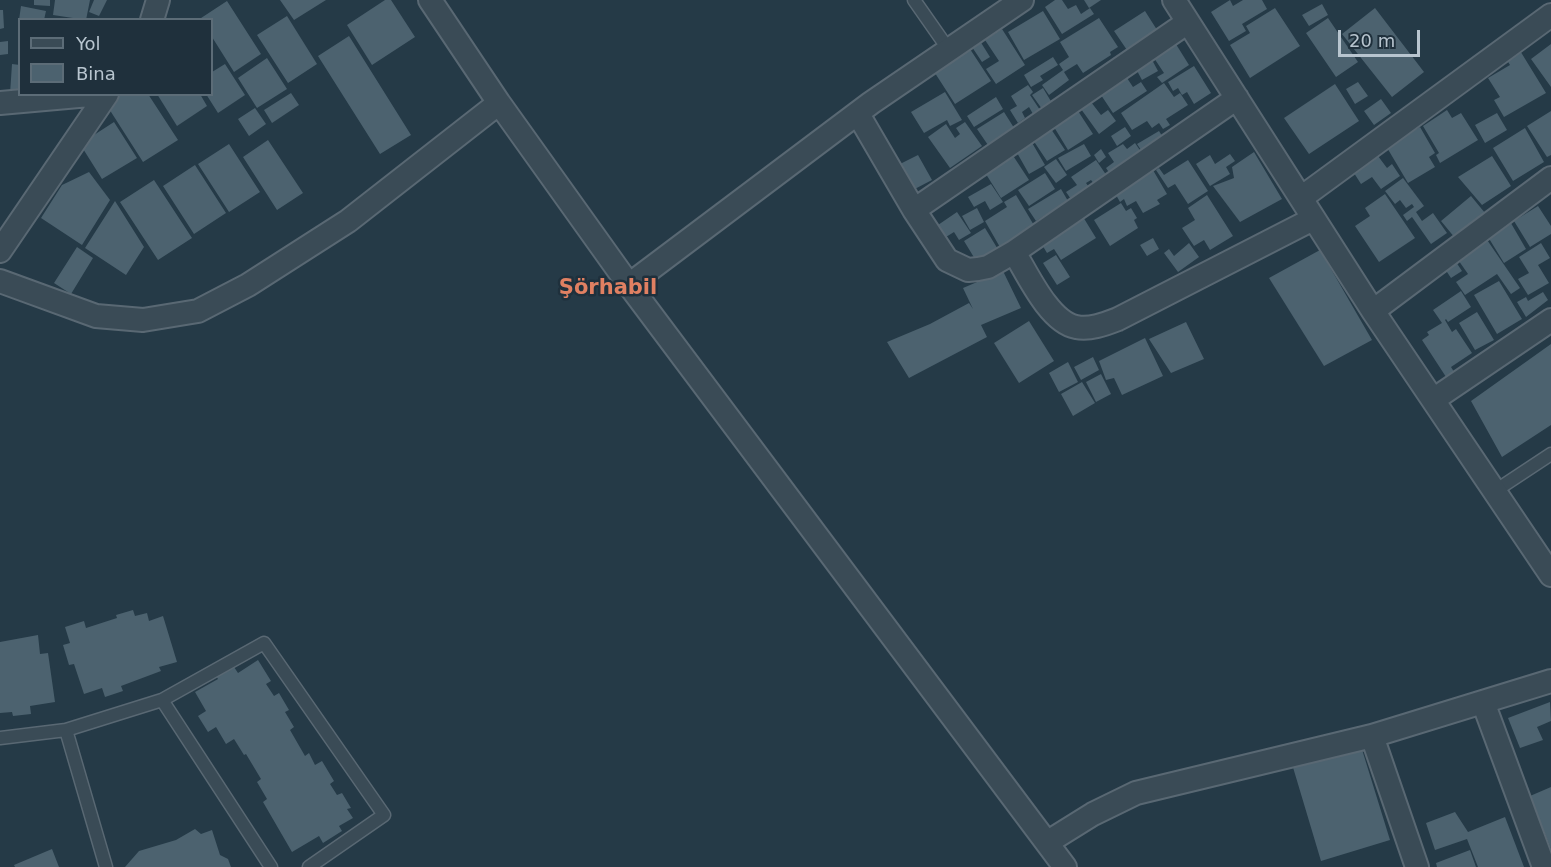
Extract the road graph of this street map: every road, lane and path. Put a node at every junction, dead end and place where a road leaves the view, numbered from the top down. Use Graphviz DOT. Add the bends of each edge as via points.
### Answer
graph roads {
  1 [pos="159,0"];
  2 [pos="430,0"];
  3 [pos="914,0"];
  4 [pos="1022,0"];
  5 [pos="1173,0"];
  6 [pos="1551,15"];
  7 [pos="153,18"];
  8 [pos="1188,22"];
  9 [pos="949,50"];
  10 [pos="79,96"];
  11 [pos="107,96"];
  12 [pos="1237,98"];
  13 [pos="0,103"];
  14 [pos="499,103"];
  15 [pos="858,114"];
  16 [pos="1551,178"];
  17 [pos="1301,198"];
  18 [pos="914,210"];
  19 [pos="1313,219"];
  20 [pos="0,251"];
  21 [pos="1014,252"];
  22 [pos="0,281"];
  23 [pos="629,285"];
  24 [pos="1373,311"];
  25 [pos="1551,320"];
  26 [pos="1433,400"];
  27 [pos="1551,454"];
  28 [pos="1495,492"];
  29 [pos="1551,575"];
  30 [pos="1551,681"];
  31 [pos="162,700"];
  32 [pos="1483,702"];
  33 [pos="66,730"];
  34 [pos="1372,736"];
  35 [pos="0,738"];
  36 [pos="1048,842"];
  37 [pos="106,867"];
  38 [pos="271,867"];
  39 [pos="309,867"];
  40 [pos="1065,867"];
  41 [pos="1417,867"];
  42 [pos="1544,867"];
  1 -- 7 [label="street"];
  2 -- 14 [label="street"];
  3 -- 9 [label="lane"];
  4 -- 9 [label="street"];
  5 -- 8 [label="street"];
  6 -- 17 [label="street"];
  8 -- 12 [label="street"];
  8 -- 18 [label="street"];
  9 -- 15 [label="street"];
  10 -- 13 [label="street"];
  11 -- 20 [label="street"];
  12 -- 17 [label="street"];
  12 -- 21 [label="street"];
  14 -- 22 [label="street" via="348,220 248,285 198,311 143,320 96,316"];
  14 -- 23 [label="street"];
  15 -- 18 [label="street"];
  15 -- 23 [label="street"];
  16 -- 24 [label="street"];
  17 -- 19 [label="street"];
  18 -- 21 [label="street" via="947,260 957,266 968,270 988,267"];
  19 -- 21 [label="street" via="1118,319 1079,328 1059,318 1046,304"];
  19 -- 24 [label="street"];
  23 -- 36 [label="street"];
  24 -- 26 [label="street"];
  25 -- 26 [label="street"];
  26 -- 28 [label="street"];
  27 -- 28 [label="lane"];
  28 -- 29 [label="street"];
  30 -- 32 [label="street"];
  31 -- 33 [label="lane"];
  31 -- 38 [label="lane"];
  31 -- 39 [label="lane" via="264,643 384,815"];
  32 -- 34 [label="street"];
  32 -- 42 [label="street"];
  33 -- 35 [label="lane"];
  33 -- 37 [label="lane"];
  34 -- 36 [label="street" via="1136,794 1093,814"];
  34 -- 41 [label="street"];
  36 -- 40 [label="street"];
}
